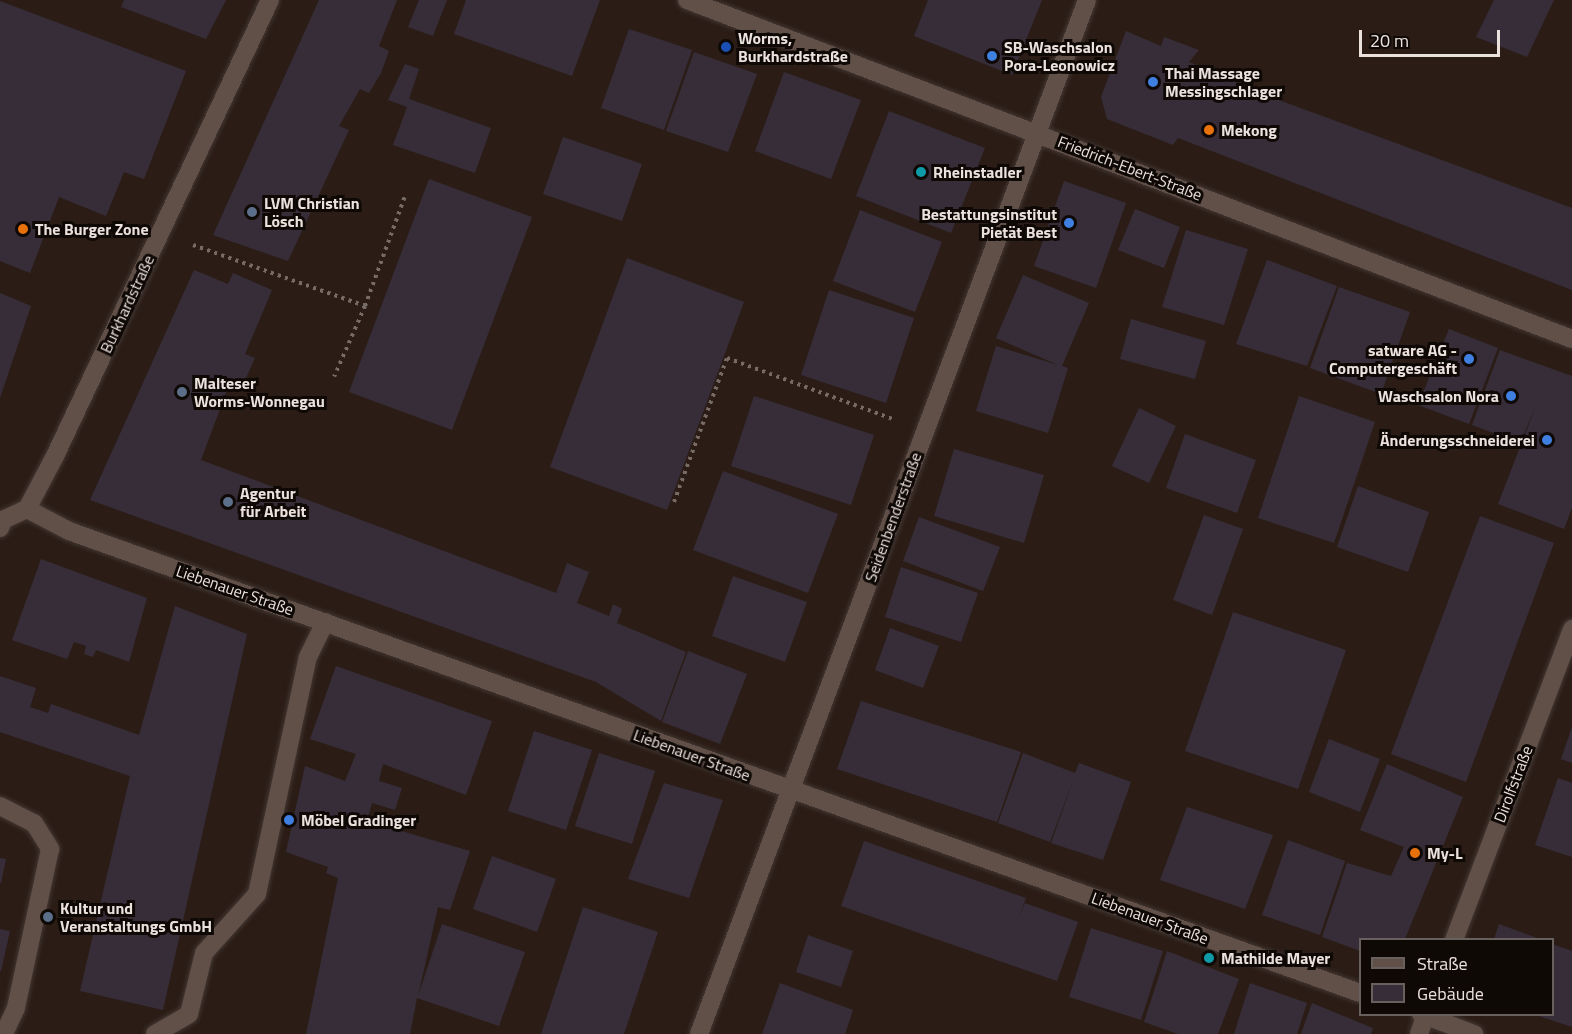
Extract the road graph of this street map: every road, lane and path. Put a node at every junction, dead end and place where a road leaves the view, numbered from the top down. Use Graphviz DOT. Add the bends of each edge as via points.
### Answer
graph roads {
  1 [pos="270,0"];
  2 [pos="687,0"];
  3 [pos="1087,0"];
  4 [pos="1035,132"];
  5 [pos="405,196"];
  6 [pos="161,234"];
  7 [pos="365,306"];
  8 [pos="1572,339"];
  9 [pos="334,377"];
  10 [pos="925,431"];
  11 [pos="674,502"];
  12 [pos="27,509"];
  13 [pos="1,522"];
  14 [pos="325,622"];
  15 [pos="1572,629"];
  16 [pos="792,791"];
  17 [pos="0,806"];
  18 [pos="1454,938"];
  19 [pos="1359,993"];
  20 [pos="1424,1016"];
  21 [pos="1427,1016"];
  22 [pos="4,1034"];
  23 [pos="155,1034"];
  24 [pos="699,1034"];
  25 [pos="1419,1034"];
  26 [pos="1474,1034"];
  1 -- 6 [label="street, Burkhardstraße"];
  2 -- 4 [label="street, Friedrich-Ebert-Straße"];
  3 -- 4 [label="street, Seidenbenderstraße"];
  4 -- 8 [label="street, Friedrich-Ebert-Straße"];
  4 -- 10 [label="street, Seidenbenderstraße"];
  5 -- 7 [label="path"];
  6 -- 7 [label="path"];
  6 -- 12 [label="street, Burkhardstraße"];
  7 -- 9 [label="path"];
  10 -- 11 [label="path" via="727,358"];
  10 -- 16 [label="street, Seidenbenderstraße"];
  12 -- 13 [label="street"];
  12 -- 14 [label="street, Liebenauer Straße" via="69,531"];
  14 -- 16 [label="street, Liebenauer Straße"];
  14 -- 23 [label="street" via="308,657 257,894 204,953 189,1014"];
  15 -- 18 [label="street, Dirolfstraße"];
  16 -- 19 [label="street, Liebenauer Straße"];
  16 -- 24 [label="street, Seidenbenderstraße"];
  17 -- 22 [label="street" via="34,823 50,849 16,1008"];
  20 -- 25 [label="street"];
  21 -- 26 [label="street"];
}
